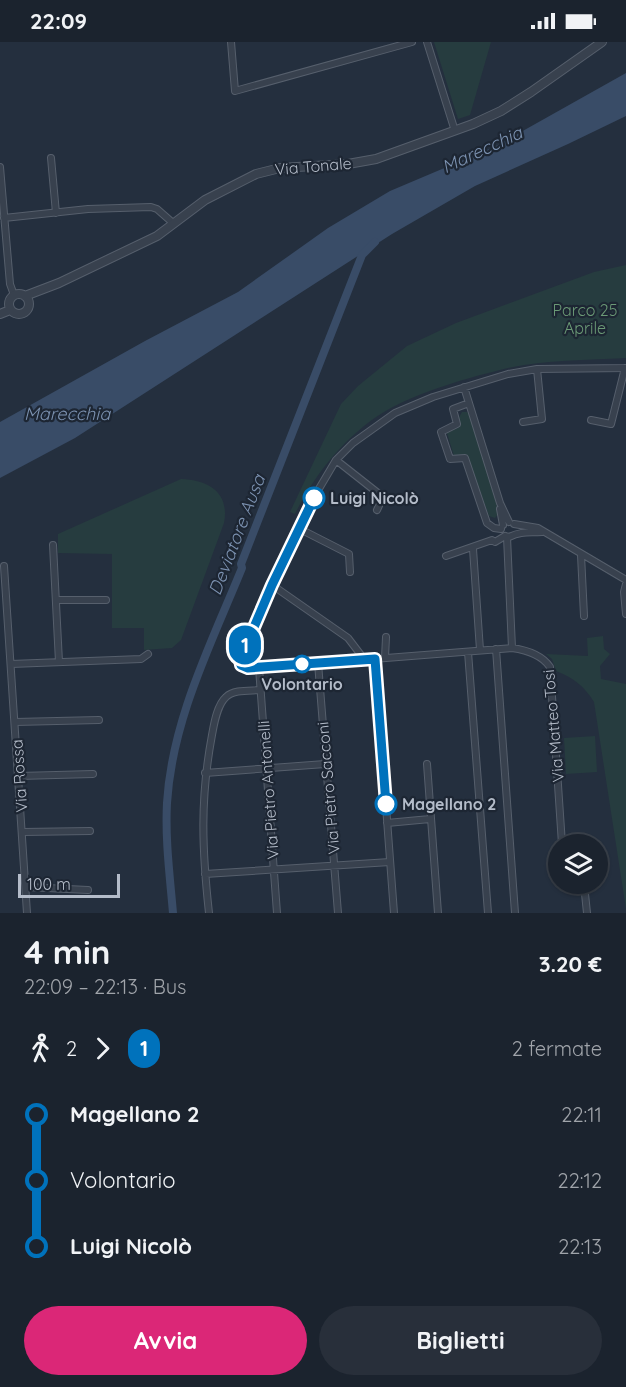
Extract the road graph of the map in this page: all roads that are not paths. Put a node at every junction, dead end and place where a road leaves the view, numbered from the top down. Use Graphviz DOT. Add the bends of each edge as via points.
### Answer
graph roads {
  1 [pos="231,42"];
  2 [pos="412,42"];
  3 [pos="427,42"];
  4 [pos="602,42"];
  5 [pos="455,131"];
  6 [pos="51,158"];
  7 [pos="0,167"];
  8 [pos="1,193"];
  9 [pos="56,213"];
  10 [pos="4,218"];
  11 [pos="173,223"];
  12 [pos="8,259"];
  13 [pos="0,260"];
  14 [pos="14,295"];
  15 [pos="25,296"];
  16 [pos="10,310"];
  17 [pos="0,314"];
  18 [pos="626,368"];
  19 [pos="537,369"];
  20 [pos="464,387"];
  21 [pos="469,404"];
  22 [pos="591,420"];
  23 [pos="523,422"];
  24 [pos="336,460"];
  25 [pos="377,510"];
  26 [pos="298,528"];
  27 [pos="506,529"];
  28 [pos="542,531"];
  29 [pos="53,545"];
  30 [pos="473,549"];
  31 [pos="581,555"];
  32 [pos="446,556"];
  33 [pos="4,566"];
  34 [pos="350,572"];
  35 [pos="626,580"];
  36 [pos="272,585"];
  37 [pos="626,585"];
  38 [pos="56,600"];
  39 [pos="106,600"];
  40 [pos="626,614"];
  41 [pos="584,616"];
  42 [pos="386,637"];
  43 [pos="512,648"];
  44 [pos="496,649"];
  45 [pos="480,650"];
  46 [pos="468,652"];
  47 [pos="148,654"];
  48 [pos="385,658"];
  49 [pos="364,659"];
  50 [pos="375,659"];
  51 [pos="59,662"];
  52 [pos="318,663"];
  53 [pos="11,664"];
  54 [pos="259,668"];
  55 [pos="261,690"];
  56 [pos="99,720"];
  57 [pos="15,722"];
  58 [pos="325,764"];
  59 [pos="427,764"];
  60 [pos="268,769"];
  61 [pos="205,773"];
  62 [pos="93,774"];
  63 [pos="19,776"];
  64 [pos="430,819"];
  65 [pos="387,823"];
  66 [pos="90,831"];
  67 [pos="23,832"];
  68 [pos="561,834"];
  69 [pos="390,862"];
  70 [pos="334,865"];
  71 [pos="274,870"];
  72 [pos="205,874"];
  73 [pos="26,887"];
  74 [pos="88,890"];
  75 [pos="585,894"];
  76 [pos="27,913"];
  77 [pos="209,913"];
  78 [pos="277,913"];
  79 [pos="338,913"];
  80 [pos="394,913"];
  81 [pos="438,913"];
  82 [pos="488,913"];
  83 [pos="515,913"];
  84 [pos="586,913"];
  1 -- 2 [label="street" via="235,91"];
  3 -- 5 [label="street"];
  4 -- 5 [label="street, Via Tonale" via="501,111"];
  5 -- 11 [label="street, Via Tonale" via="368,160 269,170 220,191"];
  6 -- 9 [label="street"];
  7 -- 8 [label="street"];
  8 -- 10 [label="street"];
  9 -- 10 [label="street"];
  9 -- 11 [label="street" via="151,207"];
  10 -- 12 [label="street"];
  11 -- 15 [label="street, Via Tonale" via="157,236 110,260"];
  12 -- 13 [label="street"];
  12 -- 14 [label="street"];
  14 -- 15 [label="street"];
  14 -- 16 [label="street" via="9,302"];
  15 -- 16 [label="street" via="27,310 18,314"];
  16 -- 17 [label="street"];
  18 -- 19 [label="street"];
  18 -- 22 [label="street" via="611,424"];
  19 -- 20 [label="street"];
  19 -- 23 [label="street" via="542,419"];
  20 -- 21 [label="street"];
  20 -- 24 [label="street" via="387,418"];
  21 -- 27 [label="street"];
  21 -- 27 [label="street" via="453,409 457,424 441,432 450,459 465,458 487,523"];
  24 -- 25 [label="street" via="383,497"];
  24 -- 26 [label="street"];
  26 -- 34 [label="street" via="350,554"];
  26 -- 36 [label="street"];
  27 -- 28 [label="street" via="531,526"];
  27 -- 28 [label="street" via="512,536"];
  27 -- 30 [label="street"];
  27 -- 43 [label="street"];
  28 -- 31 [label="street"];
  29 -- 38 [label="street"];
  30 -- 32 [label="street"];
  30 -- 45 [label="street"];
  31 -- 35 [label="street"];
  31 -- 41 [label="street"];
  33 -- 53 [label="street, Via Rossa"];
  36 -- 49 [label="street" via="348,638"];
  36 -- 54 [label="street, Via Matteo Tosi" via="240,660 248,668"];
  37 -- 40 [label="street"];
  38 -- 39 [label="street"];
  38 -- 51 [label="street"];
  42 -- 48 [label="street"];
  43 -- 44 [label="street, Via Matteo Tosi"];
  43 -- 68 [label="street, Via Matteo Tosi" via="531,653 550,667"];
  44 -- 45 [label="street, Via Matteo Tosi"];
  44 -- 83 [label="street"];
  45 -- 46 [label="street, Via Matteo Tosi"];
  46 -- 48 [label="street, Via Matteo Tosi"];
  46 -- 82 [label="street"];
  47 -- 51 [label="street" via="141,659"];
  48 -- 50 [label="street, Via Matteo Tosi"];
  49 -- 50 [label="street, Via Matteo Tosi"];
  49 -- 52 [label="street, Via Matteo Tosi"];
  50 -- 65 [label="street"];
  51 -- 53 [label="street"];
  52 -- 54 [label="street, Via Matteo Tosi"];
  52 -- 58 [label="street, Via Pietro Sacconi"];
  53 -- 57 [label="street, Via Rossa"];
  54 -- 55 [label="street, Via Pietro Antonelli"];
  55 -- 60 [label="street, Via Pietro Antonelli"];
  55 -- 61 [label="street" via="234,692 223,699"];
  56 -- 57 [label="street"];
  57 -- 63 [label="street, Via Rossa"];
  58 -- 60 [label="street"];
  58 -- 70 [label="street, Via Pietro Sacconi"];
  59 -- 64 [label="street"];
  60 -- 61 [label="street"];
  60 -- 71 [label="street, Via Pietro Antonelli"];
  61 -- 72 [label="street"];
  62 -- 63 [label="street"];
  63 -- 67 [label="street, Via Rossa"];
  64 -- 65 [label="street"];
  64 -- 81 [label="street"];
  65 -- 69 [label="street"];
  66 -- 67 [label="street"];
  67 -- 73 [label="street, Via Rossa"];
  69 -- 70 [label="street"];
  69 -- 80 [label="street"];
  70 -- 71 [label="street"];
  70 -- 79 [label="street, Via Pietro Sacconi"];
  71 -- 72 [label="street"];
  71 -- 78 [label="street, Via Pietro Antonelli"];
  72 -- 77 [label="street"];
  73 -- 74 [label="street"];
  73 -- 76 [label="street, Via Rossa"];
  75 -- 84 [label="street"];
}
